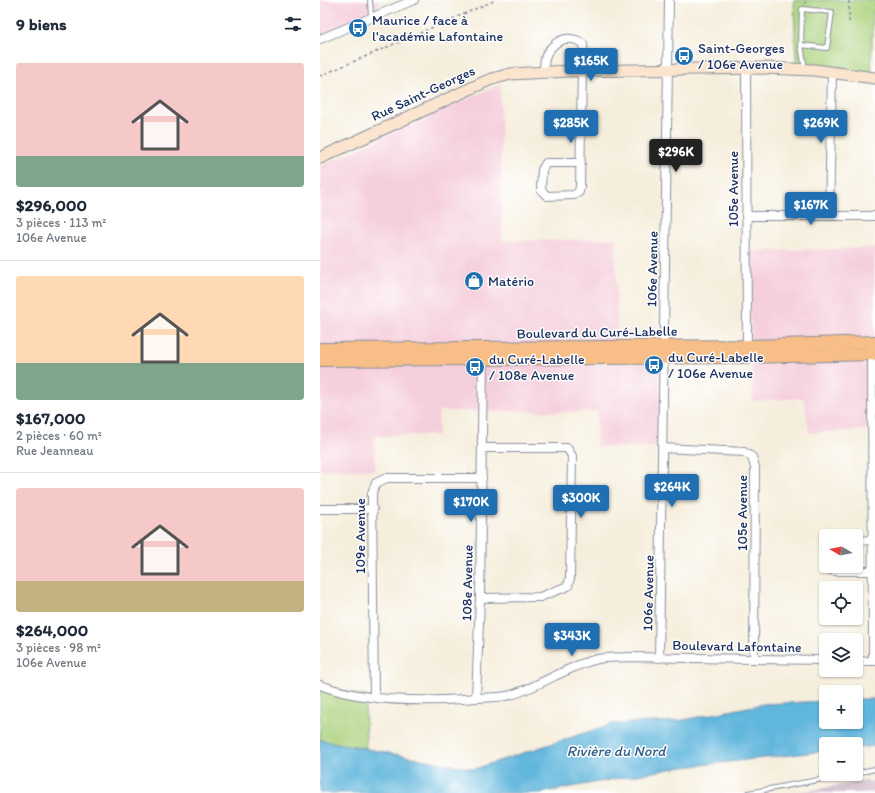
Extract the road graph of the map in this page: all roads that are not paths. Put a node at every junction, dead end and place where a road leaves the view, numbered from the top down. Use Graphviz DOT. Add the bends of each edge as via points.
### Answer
graph roads {
  1 [pos="370,0"];
  2 [pos="414,0"];
  3 [pos="669,0"];
  4 [pos="371,18"];
  5 [pos="320,39"];
  6 [pos="801,45"];
  7 [pos="746,68"];
  8 [pos="668,69"];
  9 [pos="805,70"];
  10 [pos="582,71"];
  11 [pos="544,72"];
  12 [pos="832,72"];
  13 [pos="875,78"];
  14 [pos="320,158"];
  15 [pos="581,163"];
  16 [pos="746,216"];
  17 [pos="829,216"];
  18 [pos="875,216"];
  19 [pos="873,348"];
  20 [pos="320,349"];
  21 [pos="664,352"];
  22 [pos="747,352"];
  23 [pos="333,354"];
  24 [pos="483,354"];
  25 [pos="320,360"];
  26 [pos="482,448"];
  27 [pos="663,448"];
  28 [pos="482,478"];
  29 [pos="320,509"];
  30 [pos="373,509"];
  31 [pos="872,540"];
  32 [pos="863,541"];
  33 [pos="863,571"];
  34 [pos="872,571"];
  35 [pos="480,598"];
  36 [pos="659,658"];
  37 [pos="754,659"];
  38 [pos="819,660"];
  39 [pos="863,661"];
  40 [pos="874,661"];
  41 [pos="320,685"];
  42 [pos="374,697"];
  43 [pos="476,698"];
  44 [pos="875,769"];
  45 [pos="863,772"];
  46 [pos="819,780"];
  47 [pos="748,793"];
  1 -- 4 [label="lane"];
  2 -- 4 [label="street"];
  3 -- 8 [label="street, 106e Avenue"];
  4 -- 5 [label="street"];
  6 -- 6 [label="lane" via="802,9 832,12 828,48"];
  6 -- 9 [label="lane"];
  7 -- 8 [label="street, Rue Saint-Georges"];
  7 -- 9 [label="street, Rue Saint-Georges"];
  7 -- 16 [label="street, 105e Avenue"];
  8 -- 10 [label="street, Rue Saint-Georges"];
  8 -- 21 [label="street, 106e Avenue"];
  9 -- 12 [label="street, Rue Saint-Georges"];
  10 -- 11 [label="street, Rue Saint-Georges"];
  10 -- 11 [label="street" via="583,44 576,39 563,39 547,53"];
  10 -- 15 [label="street"];
  11 -- 14 [label="street, Rue Saint-Georges" via="510,74 489,80"];
  12 -- 13 [label="street, Rue Saint-Georges"];
  12 -- 17 [label="street"];
  15 -- 15 [label="street" via="579,192 574,195 548,196 541,190 542,170 546,163"];
  16 -- 17 [label="street"];
  16 -- 22 [label="street, 105e Avenue"];
  17 -- 18 [label="street"];
  19 -- 22 [label="main road, Boulevard du Curé-Labelle"];
  19 -- 31 [label="street"];
  20 -- 23 [label="main road, Boulevard du Curé-Labelle"];
  21 -- 22 [label="main road, Boulevard du Curé-Labelle"];
  21 -- 24 [label="main road, Boulevard du Curé-Labelle"];
  21 -- 27 [label="street, 106e Avenue"];
  23 -- 24 [label="main road, Boulevard du Curé-Labelle"];
  23 -- 25 [label="main road, Boulevard du Curé-Labelle"];
  24 -- 26 [label="street, 108e Avenue"];
  26 -- 28 [label="street, 108e Avenue"];
  26 -- 35 [label="street" via="567,448 572,456 572,472 568,586 540,598"];
  27 -- 36 [label="street, 106e Avenue"];
  27 -- 37 [label="street, 105e Avenue" via="744,452 752,457 755,467"];
  28 -- 30 [label="street, 109e Avenue" via="387,478 376,483 372,493"];
  28 -- 35 [label="street, 108e Avenue"];
  29 -- 30 [label="street"];
  30 -- 42 [label="street, 109e Avenue"];
  31 -- 32 [label="street"];
  31 -- 34 [label="street"];
  33 -- 34 [label="street"];
  34 -- 40 [label="street"];
  35 -- 43 [label="street, 108e Avenue"];
  36 -- 37 [label="street, Boulevard Lafontaine"];
  36 -- 43 [label="street, Boulevard Lafontaine" via="599,658 509,696"];
  37 -- 38 [label="street, Boulevard Lafontaine"];
  39 -- 40 [label="street"];
  41 -- 42 [label="street, Boulevard Lafontaine" via="331,690"];
  42 -- 43 [label="street, Boulevard Lafontaine" via="401,700"];
  44 -- 45 [label="lane"];
  46 -- 47 [label="lane"];
}
